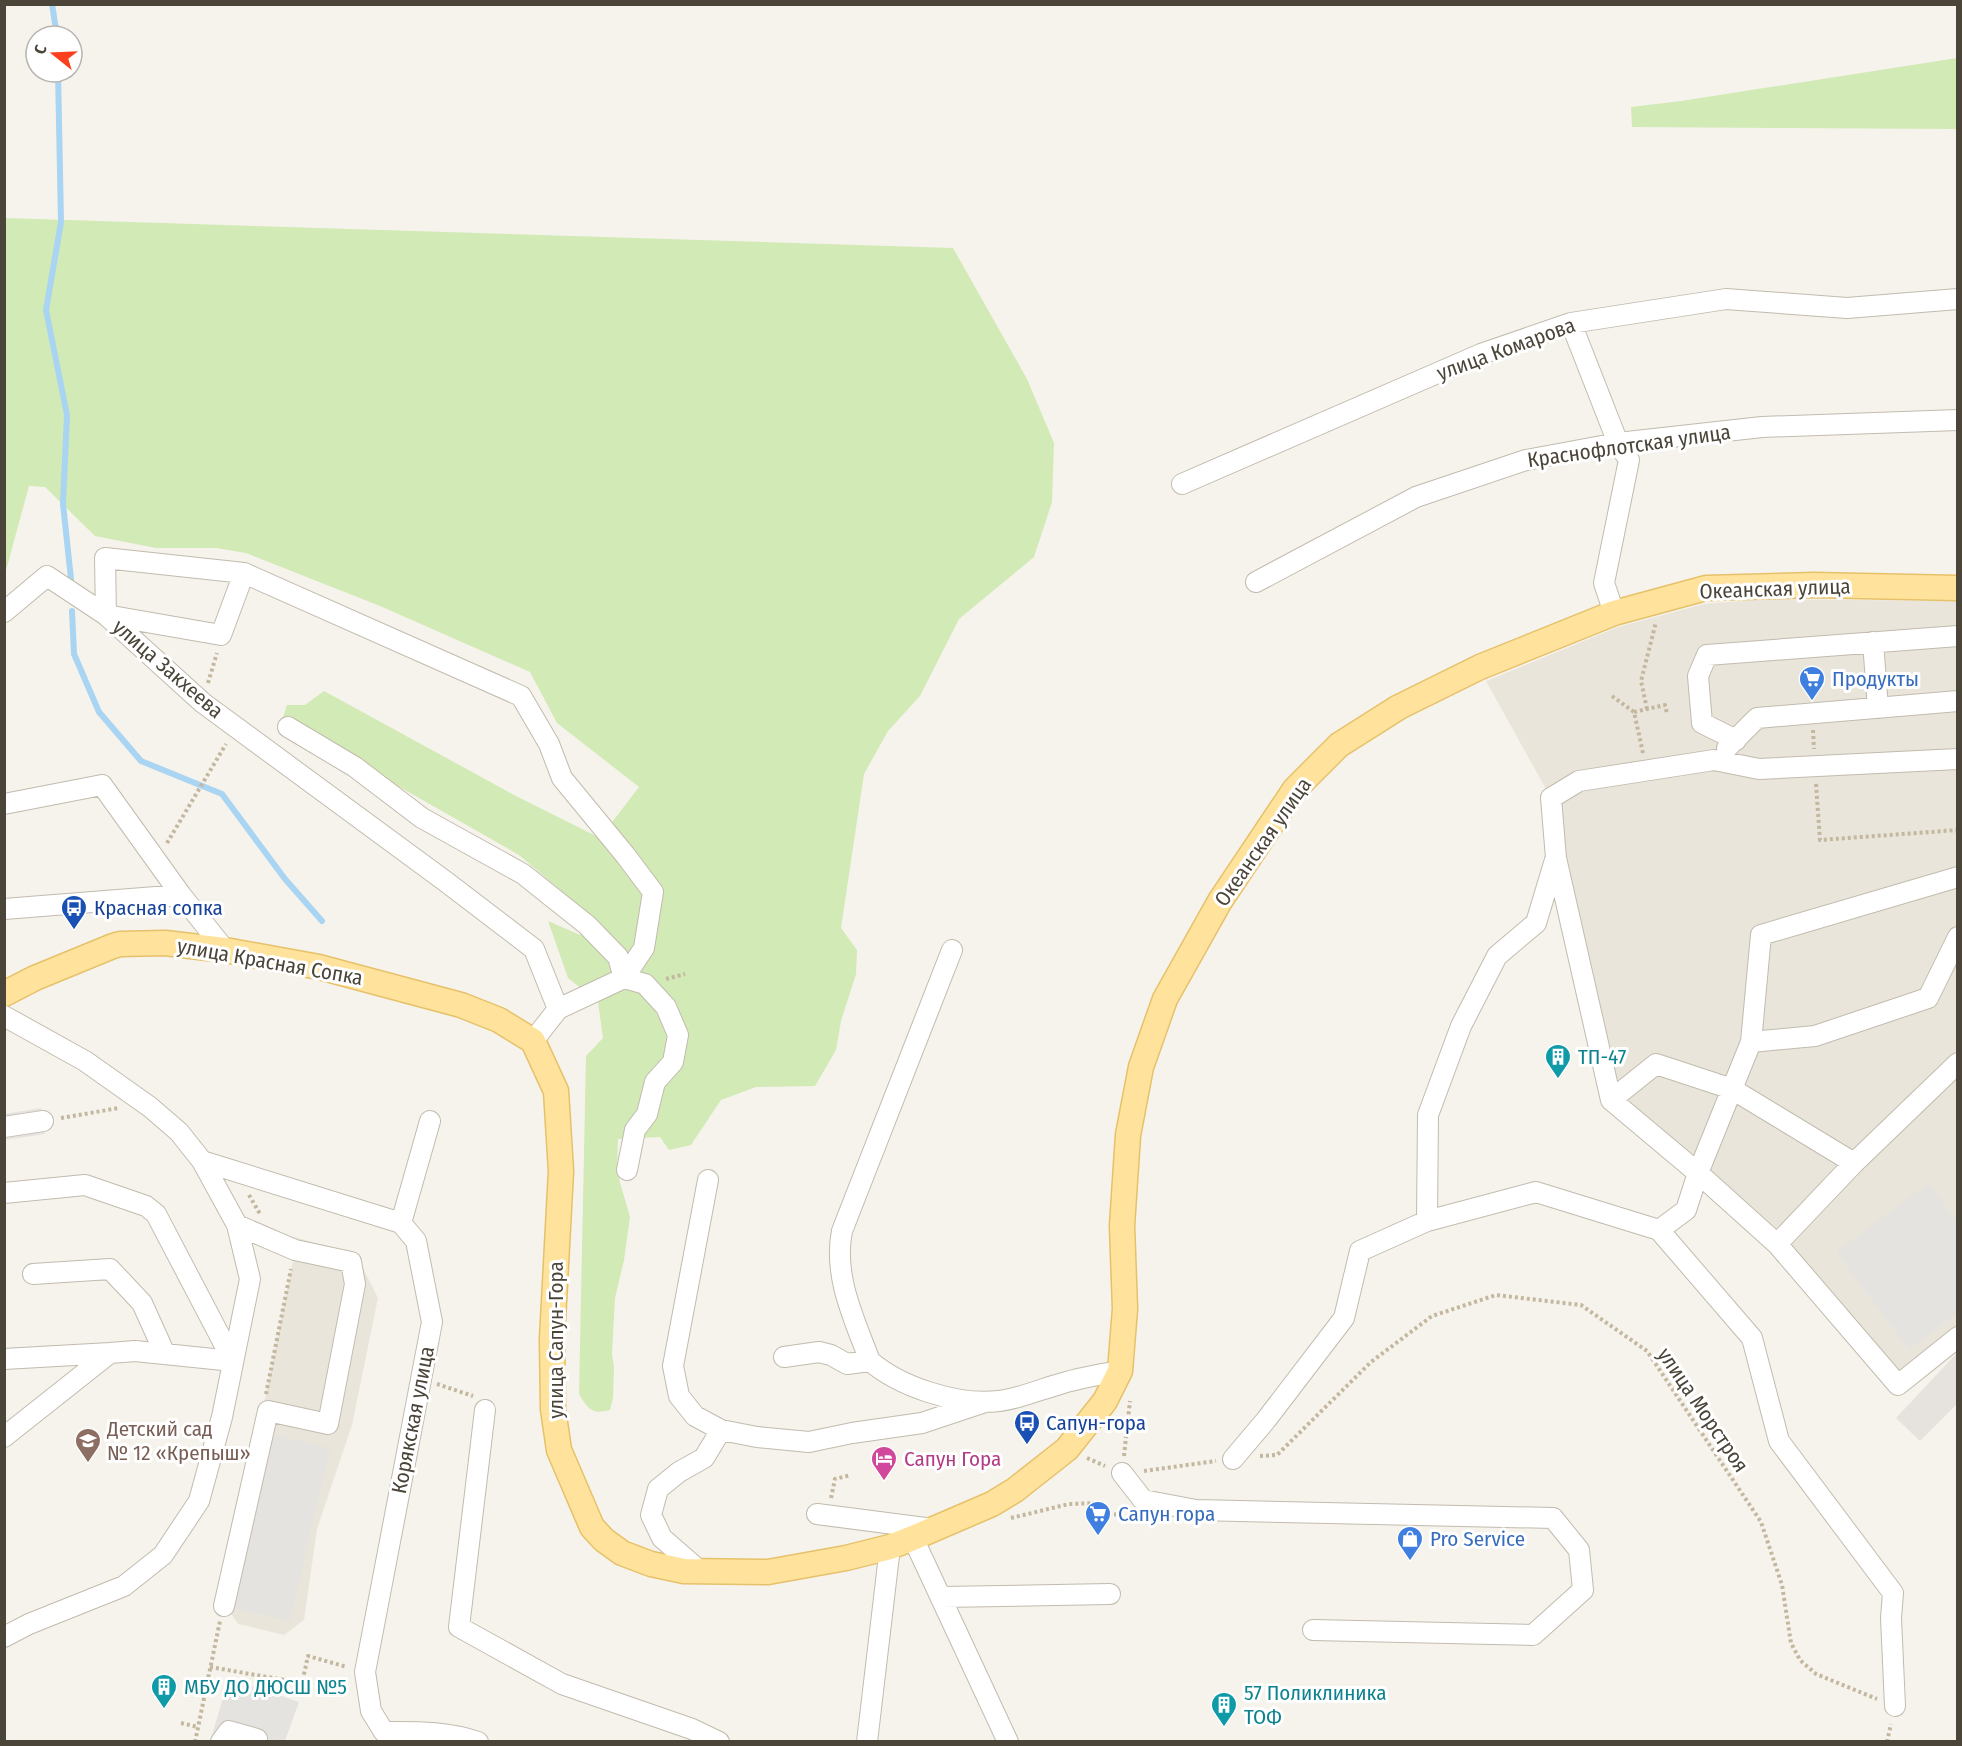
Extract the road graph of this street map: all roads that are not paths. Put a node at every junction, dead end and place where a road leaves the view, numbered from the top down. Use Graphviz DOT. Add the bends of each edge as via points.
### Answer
graph roads {
  1 [pos="1958,299"];
  2 [pos="1571,323"];
  3 [pos="1958,420"];
  4 [pos="1618,443"];
  5 [pos="1182,484"];
  6 [pos="244,573"];
  7 [pos="1256,582"];
  8 [pos="1958,588"];
  9 [pos="4,612"];
  10 [pos="1614,613"];
  11 [pos="106,615"];
  12 [pos="1958,636"];
  13 [pos="1874,642"];
  14 [pos="1958,701"];
  15 [pos="1878,708"];
  16 [pos="288,727"];
  17 [pos="1736,740"];
  18 [pos="1958,759"];
  19 [pos="1714,760"];
  20 [pos="4,804"];
  21 [pos="1556,858"];
  22 [pos="1956,881"];
  23 [pos="181,895"];
  24 [pos="4,909"];
  25 [pos="1958,937"];
  26 [pos="225,950"];
  27 [pos="952,950"];
  28 [pos="624,978"];
  29 [pos="4,994"];
  30 [pos="558,1009"];
  31 [pos="4,1016"];
  32 [pos="533,1041"];
  33 [pos="1751,1042"];
  34 [pos="1958,1064"];
  35 [pos="1732,1089"];
  36 [pos="1611,1100"];
  37 [pos="43,1121"];
  38 [pos="430,1121"];
  39 [pos="4,1127"];
  40 [pos="202,1161"];
  41 [pos="1854,1163"];
  42 [pos="627,1170"];
  43 [pos="1698,1173"];
  44 [pos="708,1180"];
  45 [pos="4,1193"];
  46 [pos="1427,1221"];
  47 [pos="401,1223"];
  48 [pos="237,1225"];
  49 [pos="1659,1230"];
  50 [pos="1777,1244"];
  51 [pos="33,1274"];
  52 [pos="1958,1337"];
  53 [pos="110,1353"];
  54 [pos="165,1354"];
  55 [pos="784,1357"];
  56 [pos="4,1359"];
  57 [pos="870,1360"];
  58 [pos="233,1361"];
  59 [pos="1120,1371"];
  60 [pos="1105,1401"];
  61 [pos="985,1402"];
  62 [pos="485,1410"];
  63 [pos="721,1430"];
  64 [pos="4,1437"];
  65 [pos="1233,1459"];
  66 [pos="1122,1473"];
  67 [pos="817,1514"];
  68 [pos="923,1534"];
  69 [pos="890,1547"];
  70 [pos="701,1572"];
  71 [pos="1110,1594"];
  72 [pos="942,1597"];
  73 [pos="224,1606"];
  74 [pos="1313,1630"];
  75 [pos="4,1637"];
  76 [pos="1895,1706"];
  77 [pos="385,1737"];
  78 [pos="257,1739"];
  79 [pos="221,1742"];
  80 [pos="478,1742"];
  81 [pos="719,1742"];
  82 [pos="867,1742"];
  83 [pos="1008,1742"];
  1 -- 2 [label="street, улица Комарова" via="1847,308 1726,299"];
  2 -- 4 [label="street"];
  2 -- 5 [label="street, улица Комарова" via="1481,354"];
  3 -- 4 [label="street, Краснофлотская улица" via="1762,427"];
  4 -- 7 [label="street, Краснофлотская улица" via="1526,460 1416,497"];
  4 -- 10 [label="street" via="1629,460 1604,583"];
  6 -- 11 [label="street" via="221,635"];
  6 -- 11 [label="street, улица Закхеева" via="105,558"];
  6 -- 28 [label="street, улица Закхеева" via="521,696 549,744 562,778 653,892 644,948"];
  8 -- 10 [label="main road, Океанская улица" via="1706,588"];
  9 -- 11 [label="street" via="47,576"];
  10 -- 59 [label="main road, Океанская улица" via="1480,667 1399,707 1339,745 1295,789 1220,901 1165,999 1141,1067 1128,1135"];
  11 -- 30 [label="street, улица Закхеева" via="203,703 534,949"];
  12 -- 13 [label="street"];
  13 -- 15 [label="street"];
  13 -- 17 [label="street" via="1707,655 1698,676 1702,723"];
  14 -- 15 [label="street"];
  15 -- 17 [label="street" via="1757,718"];
  16 -- 28 [label="street" via="355,767 422,818 523,874 587,925 618,957"];
  17 -- 19 [label="street"];
  18 -- 19 [label="street" via="1760,769"];
  19 -- 21 [label="street" via="1580,781 1551,798"];
  20 -- 23 [label="street" via="102,785"];
  21 -- 36 [label="street"];
  21 -- 46 [label="street" via="1536,923 1497,956 1461,1026 1428,1115"];
  22 -- 33 [label="street" via="1761,934"];
  23 -- 24 [label="street"];
  23 -- 26 [label="street"];
  25 -- 33 [label="street" via="1928,998 1815,1036"];
  26 -- 29 [label="main road, улица Красная Сопка" via="165,943 120,944"];
  26 -- 32 [label="main road, улица Красная Сопка" via="319,967 461,1005 499,1020"];
  27 -- 57 [label="street" via="842,1231 840,1271"];
  28 -- 30 [label="street"];
  28 -- 42 [label="street" via="645,984 666,1007 678,1035 673,1062 655,1082 647,1114 635,1130"];
  30 -- 32 [label="street"];
  31 -- 40 [label="street" via="85,1060 150,1107 179,1132"];
  32 -- 70 [label="main road, улица Сапун-Гора" via="556,1090 561,1171 552,1362 559,1450 592,1527 604,1540 651,1564"];
  33 -- 35 [label="street"];
  34 -- 41 [label="street"];
  35 -- 36 [label="street" via="1656,1064"];
  35 -- 41 [label="street"];
  35 -- 43 [label="street"];
  36 -- 43 [label="street"];
  37 -- 39 [label="street"];
  38 -- 47 [label="street"];
  40 -- 47 [label="street"];
  40 -- 48 [label="street"];
  41 -- 50 [label="street"];
  43 -- 49 [label="street" via="1686,1210"];
  43 -- 50 [label="street"];
  44 -- 63 [label="street" via="673,1366 679,1396 695,1416"];
  45 -- 58 [label="street" via="85,1185 146,1206 156,1214"];
  46 -- 49 [label="street" via="1536,1192"];
  46 -- 65 [label="street" via="1360,1251 1344,1317"];
  47 -- 77 [label="street, Корякская улица" via="416,1241 432,1322 365,1672 371,1711"];
  48 -- 58 [label="street" via="250,1279"];
  48 -- 73 [label="street" via="295,1250 351,1262 355,1284 328,1424 268,1411"];
  49 -- 76 [label="street" via="1752,1338 1779,1441 1893,1593"];
  50 -- 52 [label="street" via="1898,1385"];
  51 -- 54 [label="street" via="110,1269 142,1303"];
  53 -- 54 [label="street"];
  53 -- 56 [label="street"];
  53 -- 64 [label="street"];
  54 -- 58 [label="street"];
  55 -- 57 [label="street" via="819,1352 848,1364"];
  57 -- 61 [label="street" via="889,1375 919,1388"];
  58 -- 75 [label="street" via="199,1501 163,1555 124,1586"];
  59 -- 60 [label="main road, Океанская улица"];
  59 -- 61 [label="street"];
  60 -- 68 [label="main road, улица Сапун-Гора" via="1067,1449 1015,1490"];
  61 -- 63 [label="street" via="921,1423 809,1442"];
  62 -- 81 [label="street" via="459,1627 562,1684"];
  63 -- 70 [label="street" via="704,1458 658,1489 651,1515 662,1538"];
  66 -- 74 [label="street" via="1143,1500 1196,1510 1553,1518 1579,1550 1583,1590 1533,1635"];
  67 -- 68 [label="street"];
  68 -- 69 [label="main road, улица Сапун-Гора"];
  68 -- 72 [label="street"];
  69 -- 70 [label="main road, улица Сапун-Гора" via="768,1572"];
  69 -- 82 [label="street"];
  71 -- 72 [label="street"];
  72 -- 83 [label="street"];
  77 -- 80 [label="street, Корякская улица" via="435,1732"];
  78 -- 79 [label="street" via="229,1731"];
}
